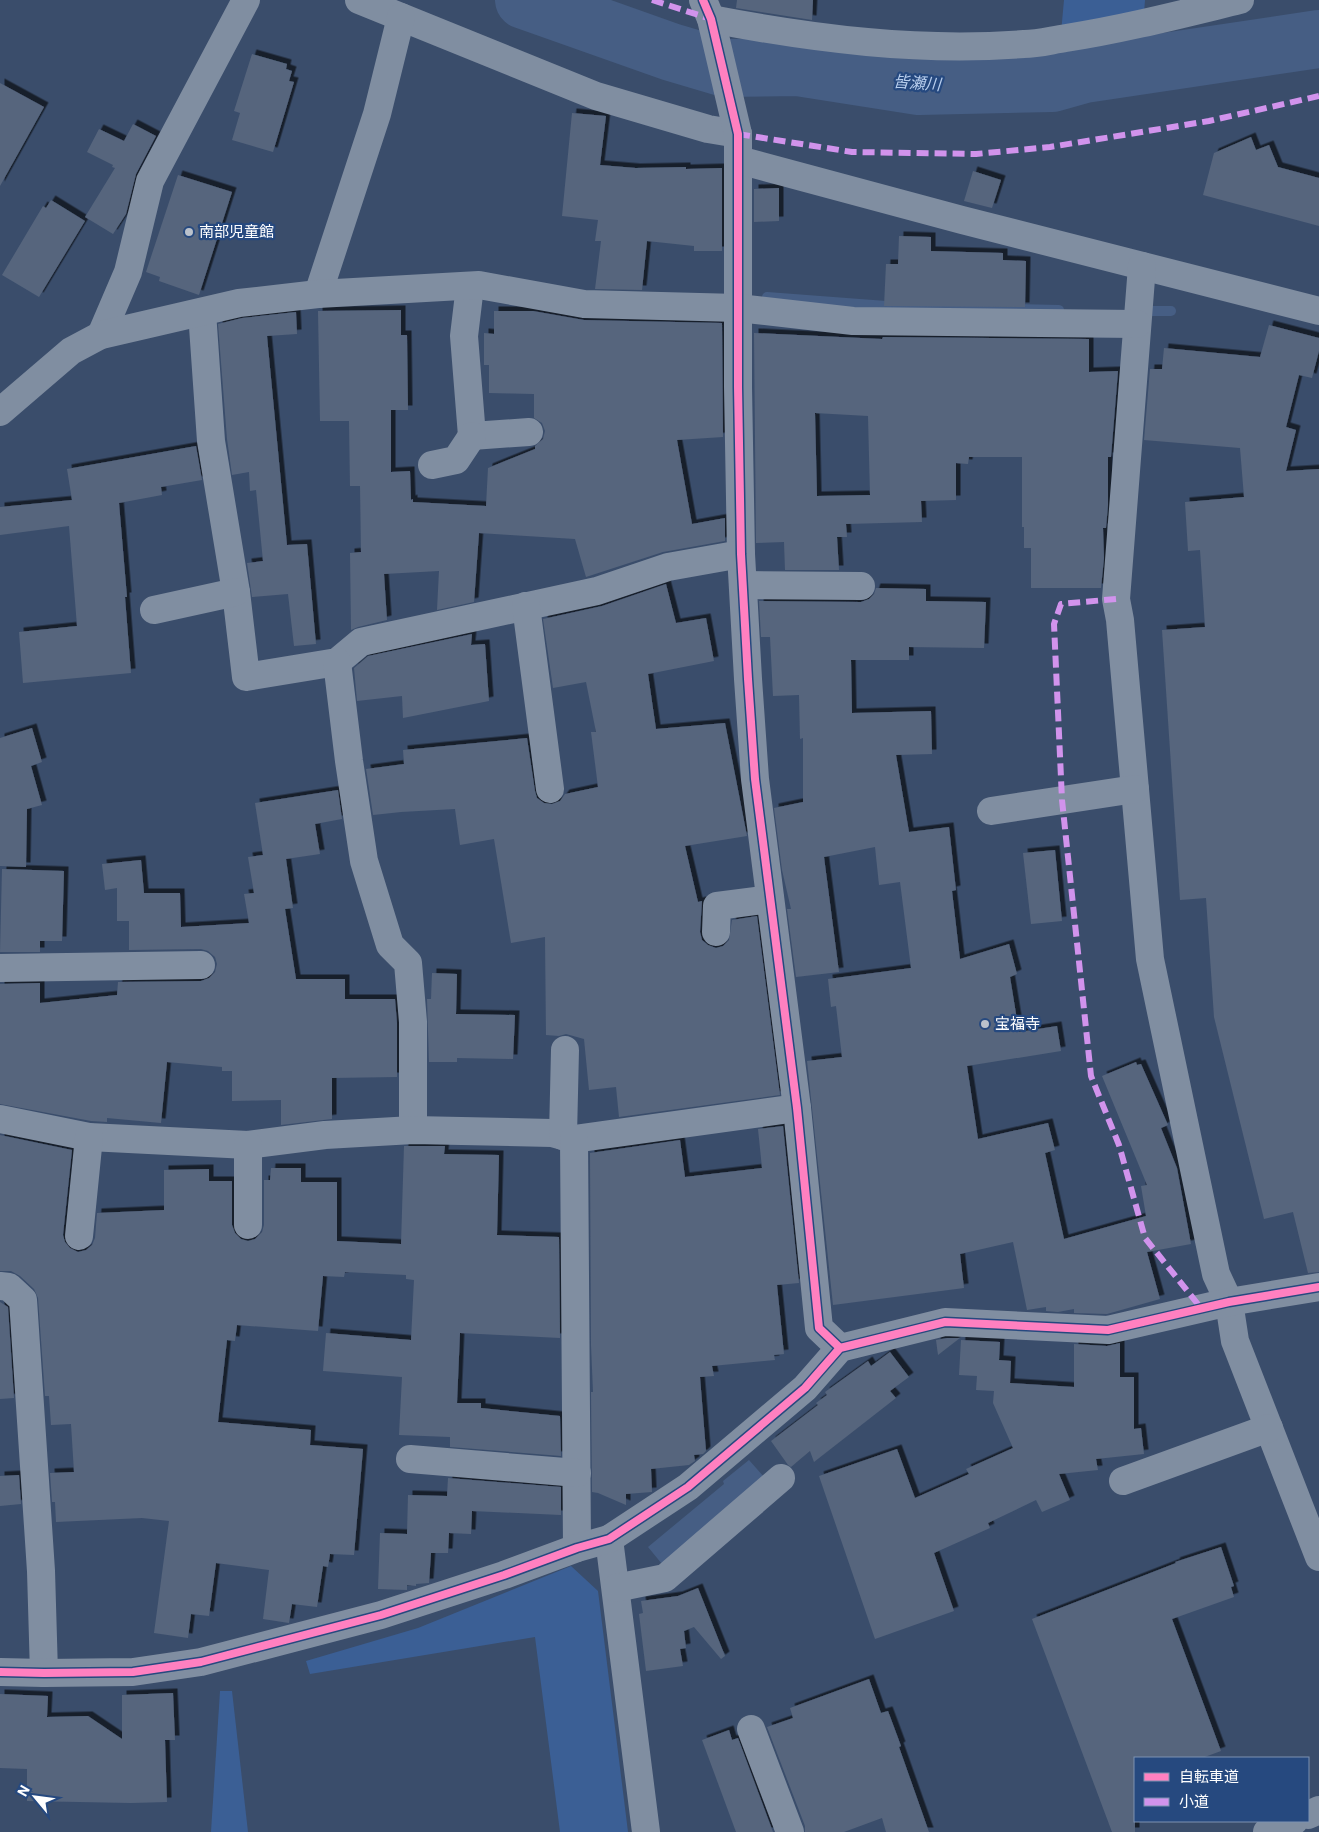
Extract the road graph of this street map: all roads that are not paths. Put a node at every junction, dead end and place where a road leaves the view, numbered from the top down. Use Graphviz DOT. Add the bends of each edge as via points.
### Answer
graph roads {
  1 [pos="246,0"];
  2 [pos="359,0"];
  3 [pos="1240,0"];
  4 [pos="707,9"];
  5 [pos="402,17"];
  6 [pos="738,147"];
  7 [pos="1142,266"];
  8 [pos="470,286"];
  9 [pos="318,294"];
  10 [pos="738,308"];
  11 [pos="1319,311"];
  12 [pos="202,312"];
  13 [pos="1137,324"];
  14 [pos="101,335"];
  15 [pos="0,412"];
  16 [pos="529,432"];
  17 [pos="472,436"];
  18 [pos="432,465"];
  19 [pos="741,554"];
  20 [pos="743,585"];
  21 [pos="860,586"];
  22 [pos="236,592"];
  23 [pos="526,606"];
  24 [pos="154,610"];
  25 [pos="337,662"];
  26 [pos="550,788"];
  27 [pos="1135,789"];
  28 [pos="991,811"];
  29 [pos="770,899"];
  30 [pos="716,932"];
  31 [pos="201,965"];
  32 [pos="0,968"];
  33 [pos="565,1050"];
  34 [pos="796,1108"];
  35 [pos="0,1119"];
  36 [pos="413,1130"];
  37 [pos="89,1137"];
  38 [pos="568,1138"];
  39 [pos="248,1145"];
  40 [pos="248,1225"];
  41 [pos="79,1236"];
  42 [pos="0,1286"];
  43 [pos="1319,1287"];
  44 [pos="1229,1302"];
  45 [pos="840,1348"];
  46 [pos="1269,1428"];
  47 [pos="410,1459"];
  48 [pos="577,1472"];
  49 [pos="781,1478"];
  50 [pos="1122,1481"];
  51 [pos="610,1539"];
  52 [pos="578,1548"];
  53 [pos="1319,1558"];
  54 [pos="616,1588"];
  55 [pos="0,1672"];
  56 [pos="44,1673"];
  57 [pos="751,1729"];
  58 [pos="1292,1822"];
  59 [pos="646,1832"];
  60 [pos="790,1832"];
  61 [pos="1267,1832"];
  1 -- 14 [label="street" via="150,181 128,272"];
  2 -- 5 [label="street"];
  3 -- 4 [label="street" via="1100,33 1026,44 939,48 780,32"];
  4 -- 6 [label="street"];
  5 -- 6 [label="street" via="596,96 708,129"];
  5 -- 9 [label="street" via="377,114"];
  6 -- 7 [label="street" via="972,223"];
  6 -- 10 [label="street"];
  7 -- 11 [label="street"];
  7 -- 13 [label="street"];
  8 -- 9 [label="street"];
  8 -- 10 [label="street" via="584,304"];
  8 -- 17 [label="street" via="464,336"];
  9 -- 12 [label="street" via="239,303"];
  10 -- 13 [label="street" via="853,321"];
  10 -- 19 [label="street"];
  12 -- 14 [label="street"];
  12 -- 22 [label="street" via="212,441"];
  13 -- 27 [label="street" via="1116,599"];
  14 -- 15 [label="street" via="72,351"];
  16 -- 17 [label="street"];
  17 -- 18 [label="street" via="456,460"];
  19 -- 20 [label="street"];
  19 -- 23 [label="street" via="668,567 597,591"];
  20 -- 21 [label="street"];
  20 -- 29 [label="street" via="755,779"];
  22 -- 24 [label="street"];
  22 -- 25 [label="street" via="246,677"];
  23 -- 25 [label="street" via="361,642"];
  23 -- 26 [label="street"];
  25 -- 36 [label="street" via="364,861 390,945 408,963 413,1022"];
  27 -- 28 [label="street"];
  27 -- 44 [label="street" via="1150,959 1216,1274"];
  29 -- 30 [label="street" via="717,906"];
  29 -- 34 [label="street"];
  31 -- 32 [label="street"];
  33 -- 38 [label="street"];
  34 -- 38 [label="street"];
  34 -- 45 [label="street" via="819,1328"];
  35 -- 37 [label="street"];
  36 -- 38 [label="street" via="552,1133"];
  36 -- 39 [label="street" via="325,1135"];
  37 -- 39 [label="street"];
  37 -- 41 [label="street"];
  38 -- 48 [label="street"];
  39 -- 40 [label="street"];
  42 -- 56 [label="street" via="9,1287 23,1300"];
  43 -- 44 [label="street"];
  44 -- 45 [label="street" via="1108,1330 945,1322"];
  44 -- 46 [label="street" via="1235,1341"];
  45 -- 51 [label="street" via="805,1388 688,1487"];
  46 -- 50 [label="street"];
  46 -- 53 [label="street"];
  47 -- 48 [label="street"];
  48 -- 52 [label="street"];
  49 -- 54 [label="street" via="664,1578"];
  51 -- 52 [label="street"];
  51 -- 54 [label="street"];
  52 -- 56 [label="street" via="381,1615 200,1662 134,1672"];
  54 -- 59 [label="street"];
  55 -- 56 [label="street"];
  57 -- 60 [label="street"];
  58 -- 61 [label="street"];
}
